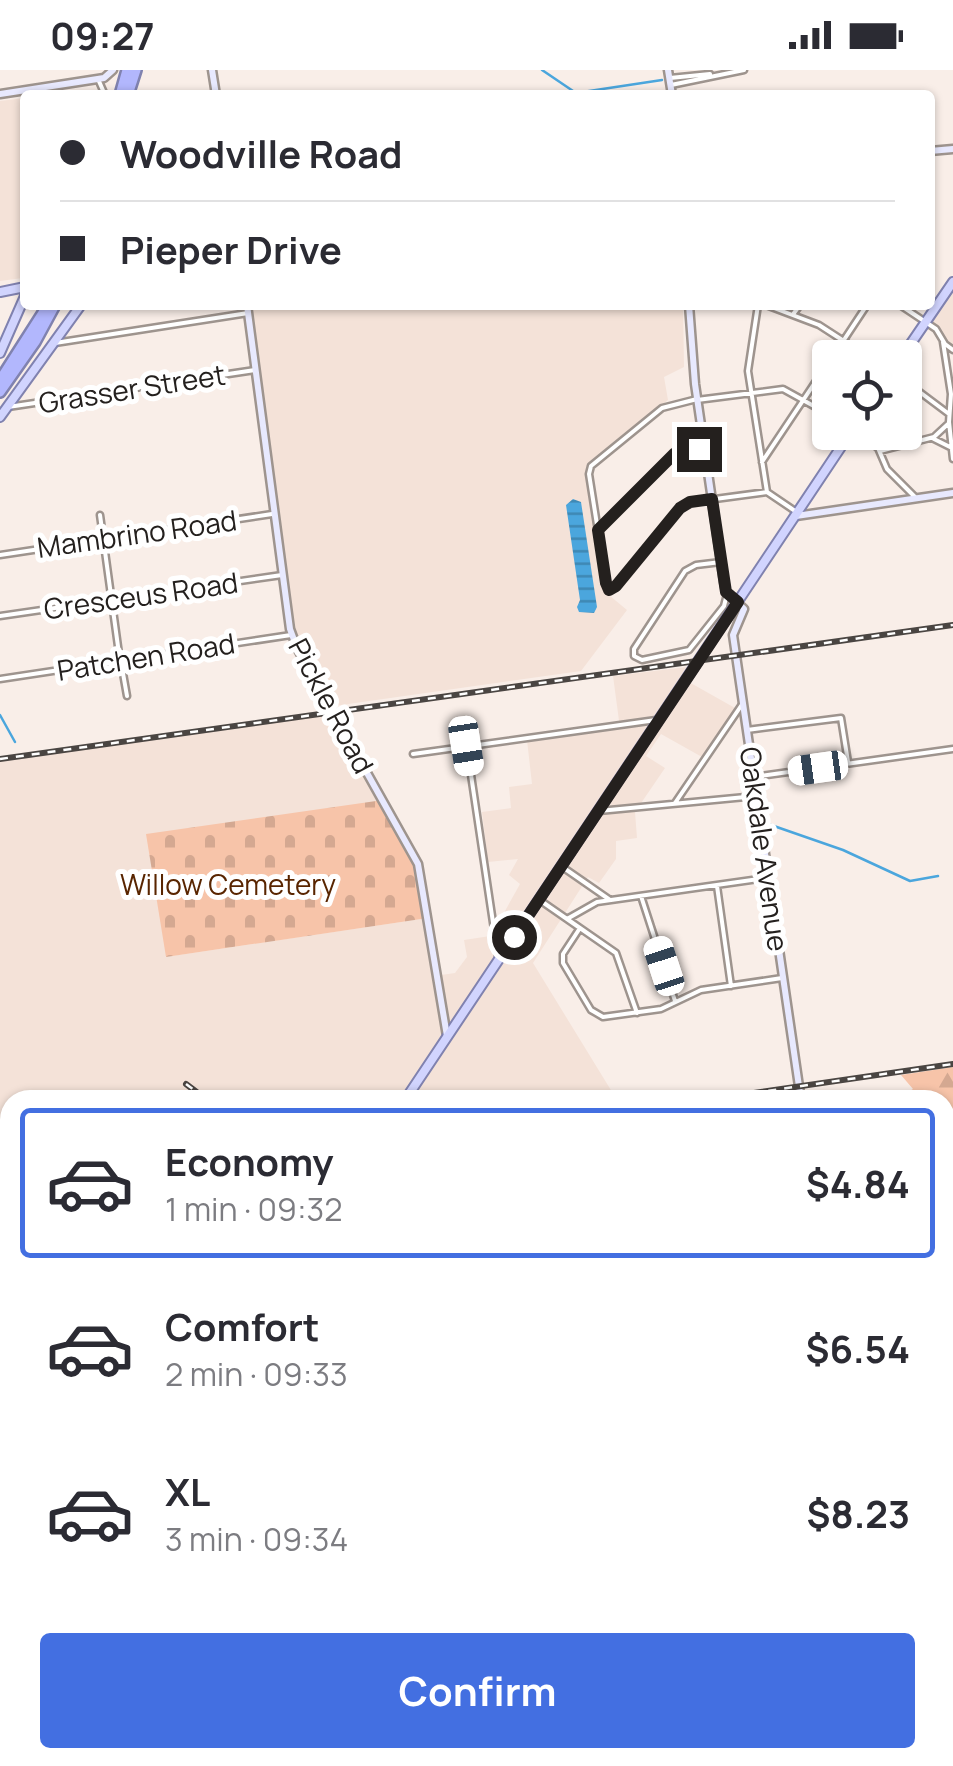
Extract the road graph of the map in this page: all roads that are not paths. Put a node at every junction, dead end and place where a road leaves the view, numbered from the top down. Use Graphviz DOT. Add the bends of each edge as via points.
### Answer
graph roads {
  1 [pos="744,70"];
  2 [pos="111,73"];
  3 [pos="670,78"];
  4 [pos="98,79"];
  5 [pos="26,90"];
  6 [pos="103,90"];
  7 [pos="953,282"];
  8 [pos="20,307"];
  9 [pos="935,309"];
  10 [pos="48,310"];
  11 [pos="49,310"];
  12 [pos="77,310"];
  13 [pos="241,310"];
  14 [pos="247,310"];
  15 [pos="690,310"];
  16 [pos="757,310"];
  17 [pos="782,310"];
  18 [pos="797,310"];
  19 [pos="864,310"];
  20 [pos="908,310"];
  21 [pos="934,310"];
  22 [pos="794,314"];
  23 [pos="926,322"];
  24 [pos="844,340"];
  25 [pos="914,340"];
  26 [pos="55,342"];
  27 [pos="943,342"];
  28 [pos="953,350"];
  29 [pos="0,352"];
  30 [pos="255,370"];
  31 [pos="0,380"];
  32 [pos="812,387"];
  33 [pos="751,391"];
  34 [pos="0,392"];
  35 [pos="922,392"];
  36 [pos="804,399"];
  37 [pos="697,400"];
  38 [pos="812,404"];
  39 [pos="8,407"];
  40 [pos="951,411"];
  41 [pos="0,417"];
  42 [pos="949,422"];
  43 [pos="930,438"];
  44 [pos="952,440"];
  45 [pos="705,448"];
  46 [pos="952,448"];
  47 [pos="841,450"];
  48 [pos="877,450"];
  49 [pos="880,452"];
  50 [pos="953,459"];
  51 [pos="762,462"];
  52 [pos="767,492"];
  53 [pos="953,493"];
  54 [pos="915,498"];
  55 [pos="712,499"];
  56 [pos="100,514"];
  57 [pos="274,514"];
  58 [pos="797,514"];
  59 [pos="598,530"];
  60 [pos="104,539"];
  61 [pos="0,555"];
  62 [pos="721,562"];
  63 [pos="282,575"];
  64 [pos="726,592"];
  65 [pos="112,600"];
  66 [pos="738,602"];
  67 [pos="0,616"];
  68 [pos="291,635"];
  69 [pos="120,661"];
  70 [pos="0,679"];
  71 [pos="126,696"];
  72 [pos="743,704"];
  73 [pos="659,720"];
  74 [pos="747,730"];
  75 [pos="466,746"];
  76 [pos="953,749"];
  77 [pos="413,754"];
  78 [pos="848,764"];
  79 [pos="753,777"];
  80 [pos="756,796"];
  81 [pos="675,804"];
  82 [pos="599,811"];
  83 [pos="562,866"];
  84 [pos="768,878"];
  85 [pos="717,885"];
  86 [pos="640,896"];
  87 [pos="539,900"];
  88 [pos="610,900"];
  89 [pos="567,918"];
  90 [pos="580,928"];
  91 [pos="498,961"];
  92 [pos="783,978"];
  93 [pos="731,986"];
  94 [pos="675,1001"];
  95 [pos="637,1013"];
  96 [pos="447,1036"];
  97 [pos="412,1090"];
  98 [pos="800,1090"];
  1 -- 3 [label="street"];
  2 -- 4 [label="street"];
  4 -- 5 [label="street"];
  4 -- 6 [label="street"];
  7 -- 9 [label="main road"];
  8 -- 29 [label="main road"];
  10 -- 31 [label="highway"];
  11 -- 34 [label="highway" via="36,342"];
  12 -- 26 [label="main road"];
  13 -- 26 [label="street"];
  14 -- 30 [label="street, Pickle Road"];
  15 -- 37 [label="street"];
  16 -- 33 [label="street"];
  17 -- 22 [label="street"];
  18 -- 22 [label="street"];
  19 -- 24 [label="street"];
  20 -- 23 [label="street"];
  21 -- 23 [label="main road"];
  22 -- 24 [label="street"];
  23 -- 25 [label="main road"];
  23 -- 27 [label="street"];
  26 -- 39 [label="main road"];
  27 -- 28 [label="street"];
  27 -- 40 [label="street"];
  30 -- 39 [label="street, Grasser Street"];
  30 -- 57 [label="street, Pickle Road"];
  32 -- 36 [label="street"];
  33 -- 36 [label="street" via="783,388"];
  33 -- 37 [label="street"];
  33 -- 51 [label="street"];
  35 -- 40 [label="street"];
  36 -- 38 [label="street"];
  36 -- 51 [label="street"];
  37 -- 45 [label="street"];
  37 -- 59 [label="street" via="662,408 590,468"];
  39 -- 41 [label="main road"];
  40 -- 42 [label="street"];
  42 -- 43 [label="street"];
  42 -- 44 [label="street"];
  43 -- 46 [label="street"];
  43 -- 49 [label="street"];
  44 -- 46 [label="street"];
  45 -- 55 [label="street"];
  45 -- 59 [label="street" via="674,454"];
  46 -- 50 [label="street"];
  47 -- 58 [label="main road"];
  48 -- 49 [label="street"];
  49 -- 54 [label="street" via="886,469"];
  51 -- 52 [label="street"];
  52 -- 55 [label="street"];
  52 -- 58 [label="street"];
  53 -- 54 [label="street"];
  54 -- 58 [label="street"];
  55 -- 59 [label="street" via="680,508 609,590"];
  55 -- 62 [label="street"];
  56 -- 60 [label="street"];
  57 -- 60 [label="street, Mambrino Road"];
  57 -- 63 [label="street, Pickle Road"];
  58 -- 66 [label="main road"];
  60 -- 61 [label="street, Mambrino Road"];
  60 -- 65 [label="street"];
  62 -- 64 [label="street"];
  62 -- 64 [label="street" via="686,571 634,652 640,660 693,648 726,602"];
  63 -- 65 [label="street, Cresceus Road"];
  63 -- 68 [label="street, Pickle Road"];
  64 -- 66 [label="street"];
  65 -- 67 [label="street, Cresceus Road"];
  65 -- 69 [label="street"];
  66 -- 72 [label="street, Oakdale Avenue" via="744,609 733,631"];
  66 -- 73 [label="main road"];
  68 -- 69 [label="street, Patchen Road"];
  68 -- 96 [label="street, Pickle Road" via="418,864"];
  69 -- 70 [label="street, Patchen Road"];
  69 -- 71 [label="street"];
  72 -- 74 [label="street, Oakdale Avenue"];
  72 -- 81 [label="street"];
  73 -- 75 [label="street"];
  73 -- 82 [label="main road"];
  74 -- 78 [label="street" via="842,718"];
  74 -- 79 [label="street, Oakdale Avenue"];
  75 -- 77 [label="street"];
  75 -- 91 [label="street"];
  76 -- 78 [label="street"];
  78 -- 79 [label="street"];
  79 -- 80 [label="street, Oakdale Avenue"];
  80 -- 81 [label="street"];
  80 -- 84 [label="street, Oakdale Avenue"];
  81 -- 82 [label="street"];
  82 -- 83 [label="main road"];
  83 -- 87 [label="main road"];
  83 -- 88 [label="street"];
  84 -- 85 [label="street"];
  84 -- 92 [label="street, Oakdale Avenue"];
  85 -- 86 [label="street"];
  85 -- 93 [label="street"];
  86 -- 88 [label="street"];
  86 -- 94 [label="street"];
  87 -- 89 [label="street"];
  87 -- 91 [label="main road"];
  88 -- 89 [label="street"];
  89 -- 90 [label="street"];
  90 -- 95 [label="street" via="619,958"];
  90 -- 95 [label="street" via="562,963 590,1010 603,1017"];
  91 -- 96 [label="main road"];
  92 -- 93 [label="street"];
  92 -- 98 [label="street, Oakdale Avenue"];
  93 -- 94 [label="street"];
  94 -- 95 [label="street"];
  96 -- 97 [label="main road"];
}
